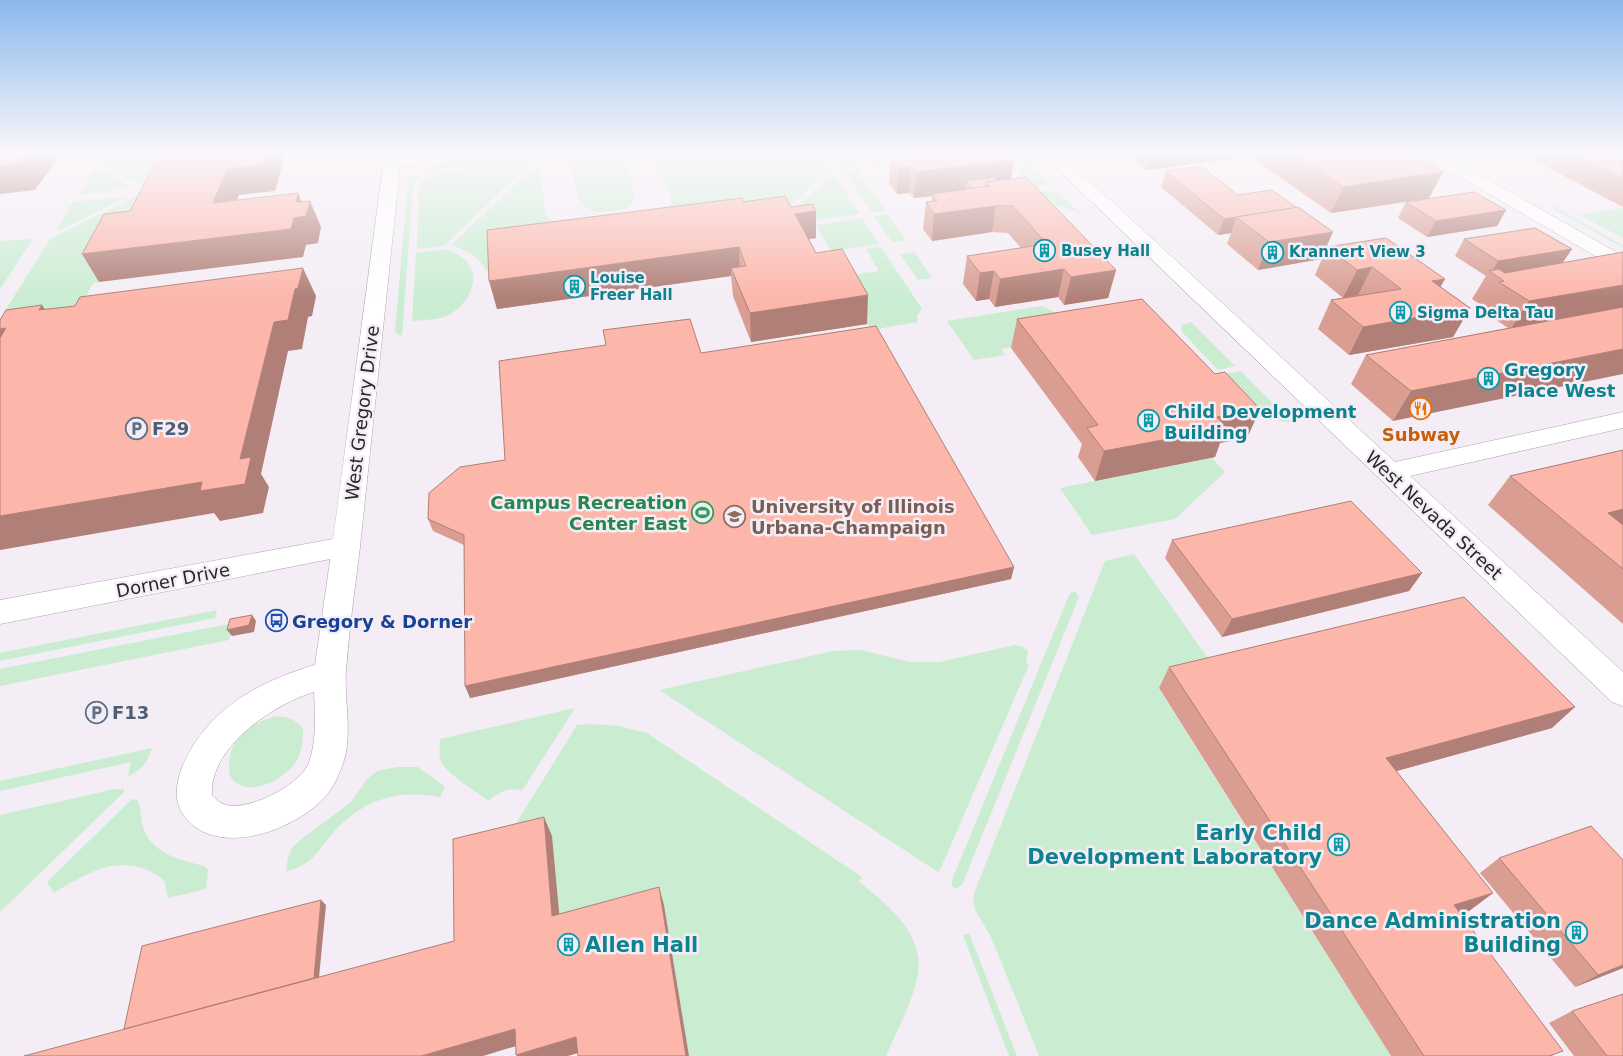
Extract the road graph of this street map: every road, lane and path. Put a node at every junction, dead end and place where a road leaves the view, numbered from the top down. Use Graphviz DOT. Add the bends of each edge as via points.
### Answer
graph roads {
  1 [pos="387,201"];
  2 [pos="1100,201"];
  3 [pos="1514,201"];
  4 [pos="1623,264"];
  5 [pos="1623,420"];
  6 [pos="1388,472"];
  7 [pos="346,547"];
  8 [pos="0,612"];
  9 [pos="330,673"];
  10 [pos="1623,692"];
  1 -- 7 [label="street, West Gregory Drive"];
  2 -- 6 [label="street, West Nevada Street"];
  3 -- 4 [label="street"];
  5 -- 6 [label="street"];
  6 -- 10 [label="street, West Nevada Street"];
  7 -- 8 [label="street, Dorner Drive"];
  7 -- 9 [label="street, West Gregory Drive"];
  9 -- 9 [label="street, West Gregory Drive" via="291,686 250,708 218,735 197,771 193,786 197,805 212,818 240,822 271,815 300,798 319,778 329,749"];
}
